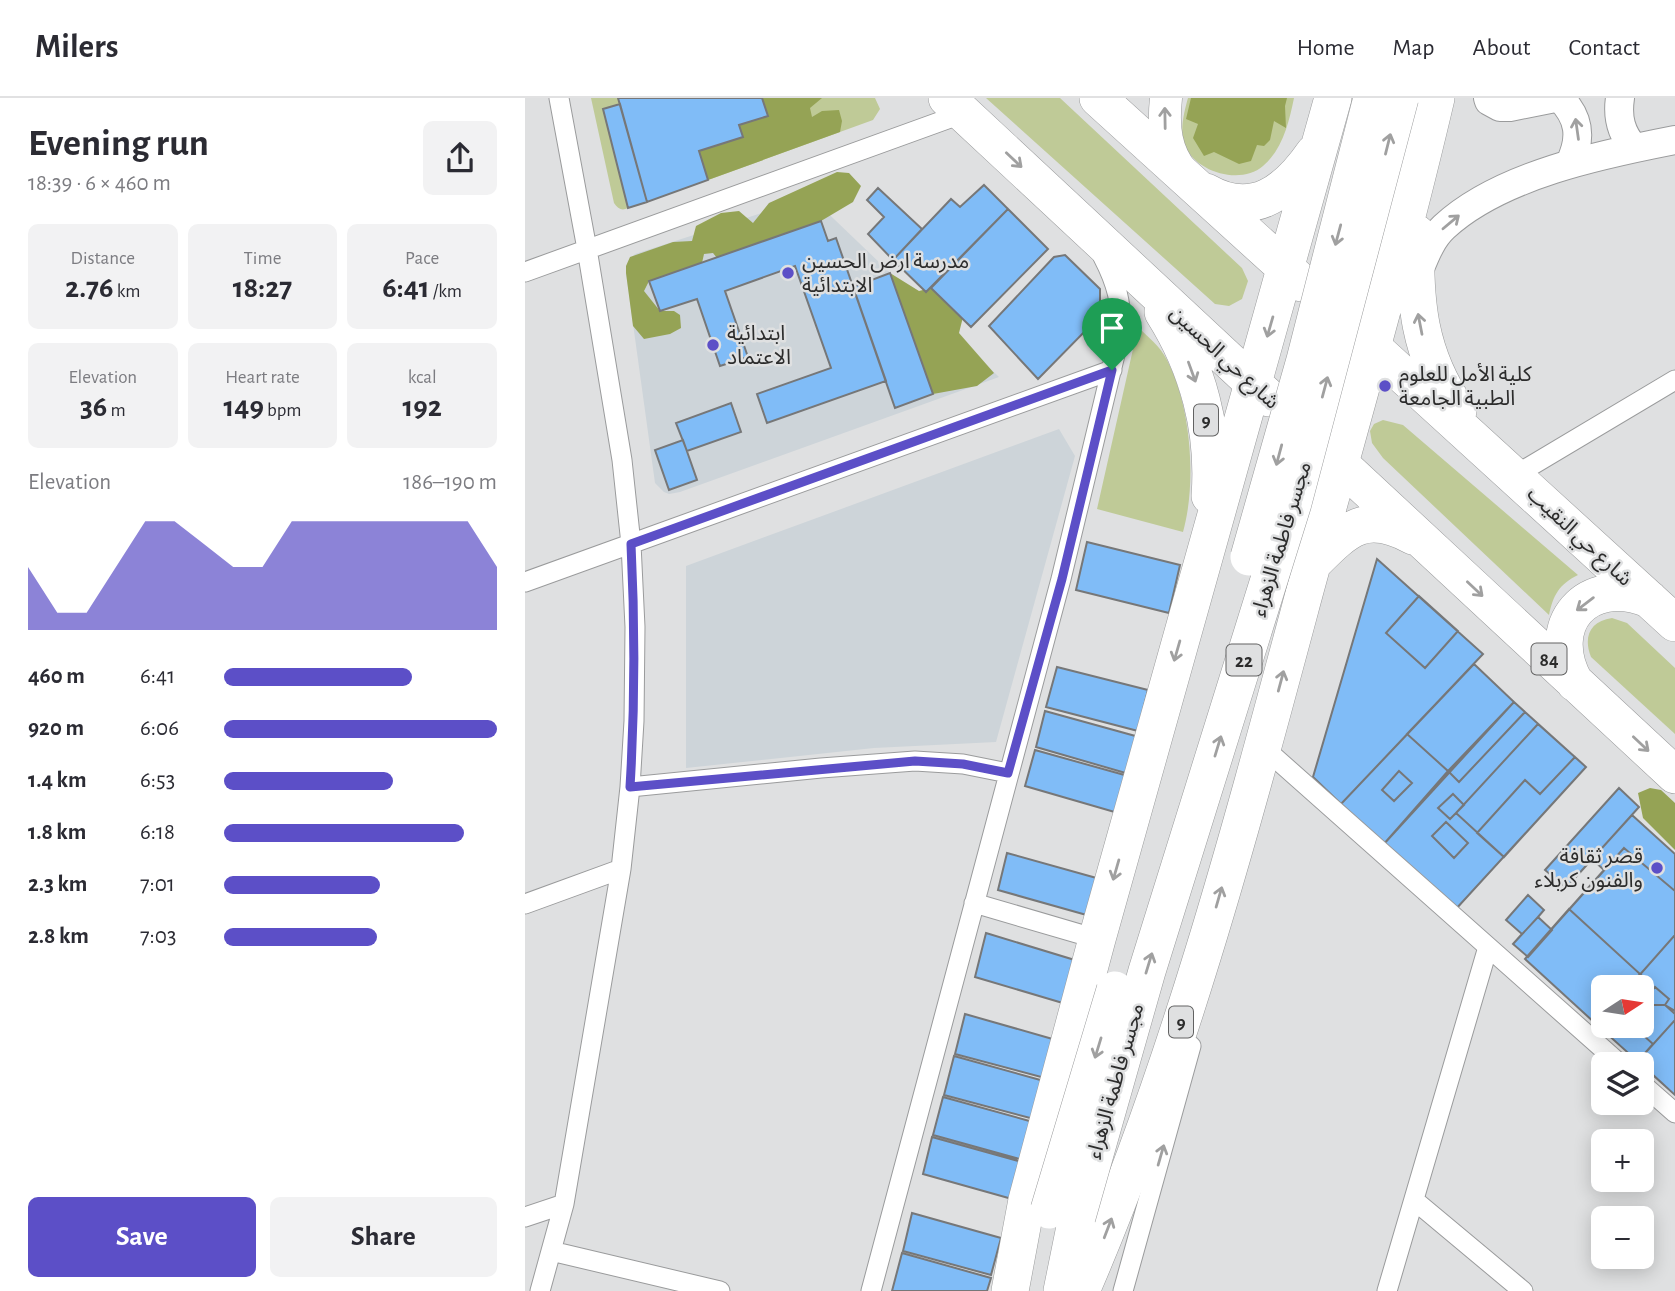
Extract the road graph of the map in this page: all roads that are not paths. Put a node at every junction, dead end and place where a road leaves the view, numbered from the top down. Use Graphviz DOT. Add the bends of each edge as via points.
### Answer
graph roads {
  1 [pos="559,98"];
  2 [pos="1098,98"];
  3 [pos="1166,98"];
  4 [pos="1373,98"];
  5 [pos="1399,98"];
  6 [pos="1436,98"];
  7 [pos="1488,98"];
  8 [pos="1555,98"];
  9 [pos="1560,98"];
  10 [pos="1620,98"];
  11 [pos="955,106"];
  12 [pos="1331,109"];
  13 [pos="1675,140"];
  14 [pos="1634,148"];
  15 [pos="1422,158"];
  16 [pos="1570,163"];
  17 [pos="1189,181"];
  18 [pos="1081,223"];
  19 [pos="587,249"];
  20 [pos="1286,269"];
  21 [pos="1133,271"];
  22 [pos="525,272"];
  23 [pos="1416,279"];
  24 [pos="1372,347"];
  25 [pos="1112,370"];
  26 [pos="1675,380"];
  27 [pos="1254,384"];
  28 [pos="1299,425"];
  29 [pos="1485,449"];
  30 [pos="1340,464"];
  31 [pos="1514,476"];
  32 [pos="1425,543"];
  33 [pos="631,544"];
  34 [pos="1313,564"];
  35 [pos="525,582"];
  36 [pos="1195,585"];
  37 [pos="1662,611"];
  38 [pos="1299,614"];
  39 [pos="1575,683"];
  40 [pos="1263,747"];
  41 [pos="1008,773"];
  42 [pos="1675,775"];
  43 [pos="630,787"];
  44 [pos="621,869"];
  45 [pos="525,904"];
  46 [pos="974,904"];
  47 [pos="1097,939"];
  48 [pos="1488,947"];
  49 [pos="1194,983"];
  50 [pos="1606,1052"];
  51 [pos="1654,1094"];
  52 [pos="1675,1113"];
  53 [pos="1414,1200"];
  54 [pos="564,1204"];
  55 [pos="1063,1214"];
  56 [pos="525,1217"];
  57 [pos="551,1251"];
  58 [pos="540,1291"];
  59 [pos="720,1291"];
  60 [pos="871,1291"];
  61 [pos="1010,1291"];
  62 [pos="1021,1291"];
  63 [pos="1062,1291"];
  64 [pos="1081,1291"];
  65 [pos="1123,1291"];
  66 [pos="1387,1291"];
  67 [pos="1523,1291"];
  1 -- 19 [label="street"];
  2 -- 17 [label="highway"];
  17 -- 3 [label="main road, one-way" via="1167,145"];
  4 -- 55 [label="highway, مجسر فاطمة الزهراء / 22, one-way, bridge" via="1269,492 1123,963"];
  55 -- 5 [label="highway, مجسر فاطمة الزهراء / 22, one-way, bridge" via="1147,971 1293,503"];
  6 -- 15 [label="highway"];
  7 -- 8 [label="main road" via="1500,107"];
  16 -- 9 [label="main road, one-way" via="1579,136 1574,114"];
  10 -- 14 [label="main road" via="1620,125"];
  11 -- 18 [label="highway, شارع حي الحسين / 9, one-way"];
  11 -- 19 [label="street"];
  12 -- 15 [label="highway" via="1325,151 1331,173 1355,195 1376,200 1398,194 1414,178"];
  12 -- 17 [label="highway" via="1320,142 1304,167 1266,199 1221,200"];
  12 -- 20 [label="highway"];
  13 -- 14 [label="main road"];
  14 -- 16 [label="main road"];
  15 -- 23 [label="highway"];
  15 -- 24 [label="highway"];
  23 -- 16 [label="main road, one-way" via="1432,242 1463,212"];
  17 -- 20 [label="highway"];
  18 -- 21 [label="highway, شارع حي الحسين / 9"];
  18 -- 25 [label="street" via="1118,293 1121,321"];
  19 -- 22 [label="street"];
  19 -- 33 [label="street"];
  20 -- 24 [label="highway"];
  20 -- 27 [label="highway, one-way"];
  21 -- 27 [label="highway, شارع حي الحسين / 9"];
  21 -- 36 [label="highway, 9, one-way" via="1181,344 1204,412 1210,487"];
  29 -- 23 [label="highway, one-way" via="1450,400 1431,362 1420,324"];
  24 -- 29 [label="highway"];
  24 -- 30 [label="highway, 9"];
  25 -- 33 [label="street"];
  25 -- 41 [label="street" via="1062,579"];
  26 -- 31 [label="street"];
  27 -- 28 [label="highway, شارع حي الحسين / 9"];
  27 -- 36 [label="highway"];
  28 -- 30 [label="highway, شارع حي الحسين / 84"];
  29 -- 31 [label="highway, شارع حي النقيب"];
  30 -- 32 [label="highway, شارع حي الحسين / 84"];
  30 -- 34 [label="highway, 9"];
  31 -- 37 [label="highway, شارع حي النقيب"];
  32 -- 34 [label="highway" via="1390,525 1366,523 1343,533"];
  32 -- 39 [label="highway, 84, one-way"];
  33 -- 35 [label="street"];
  33 -- 43 [label="street" via="635,640"];
  34 -- 38 [label="highway, 9"];
  36 -- 38 [label="highway" via="1201,573 1222,555 1262,550 1295,575 1301,587"];
  36 -- 47 [label="highway, 9, one-way"];
  37 -- 39 [label="highway, one-way" via="1630,592 1611,591 1592,597 1576,610 1562,646 1565,666"];
  40 -- 38 [label="highway, 9, one-way"];
  39 -- 42 [label="highway, 84, one-way"];
  40 -- 48 [label="street"];
  49 -- 40 [label="highway, 9, one-way"];
  41 -- 43 [label="street" via="915,761"];
  41 -- 46 [label="street"];
  43 -- 44 [label="street"];
  44 -- 45 [label="street"];
  44 -- 54 [label="street"];
  46 -- 47 [label="street"];
  46 -- 60 [label="street"];
  47 -- 61 [label="highway, 9" via="1027,1200"];
  48 -- 50 [label="street"];
  48 -- 53 [label="street"];
  64 -- 49 [label="highway, 9, one-way" via="1134,1160"];
  65 -- 49 [label="street, one-way" via="1190,1052"];
  51 -- 52 [label="street"];
  53 -- 66 [label="street"];
  53 -- 67 [label="street"];
  54 -- 56 [label="street"];
  54 -- 57 [label="street"];
  55 -- 62 [label="highway, 22"];
  55 -- 63 [label="highway, 22"];
  57 -- 58 [label="street"];
  57 -- 59 [label="street"];
}
